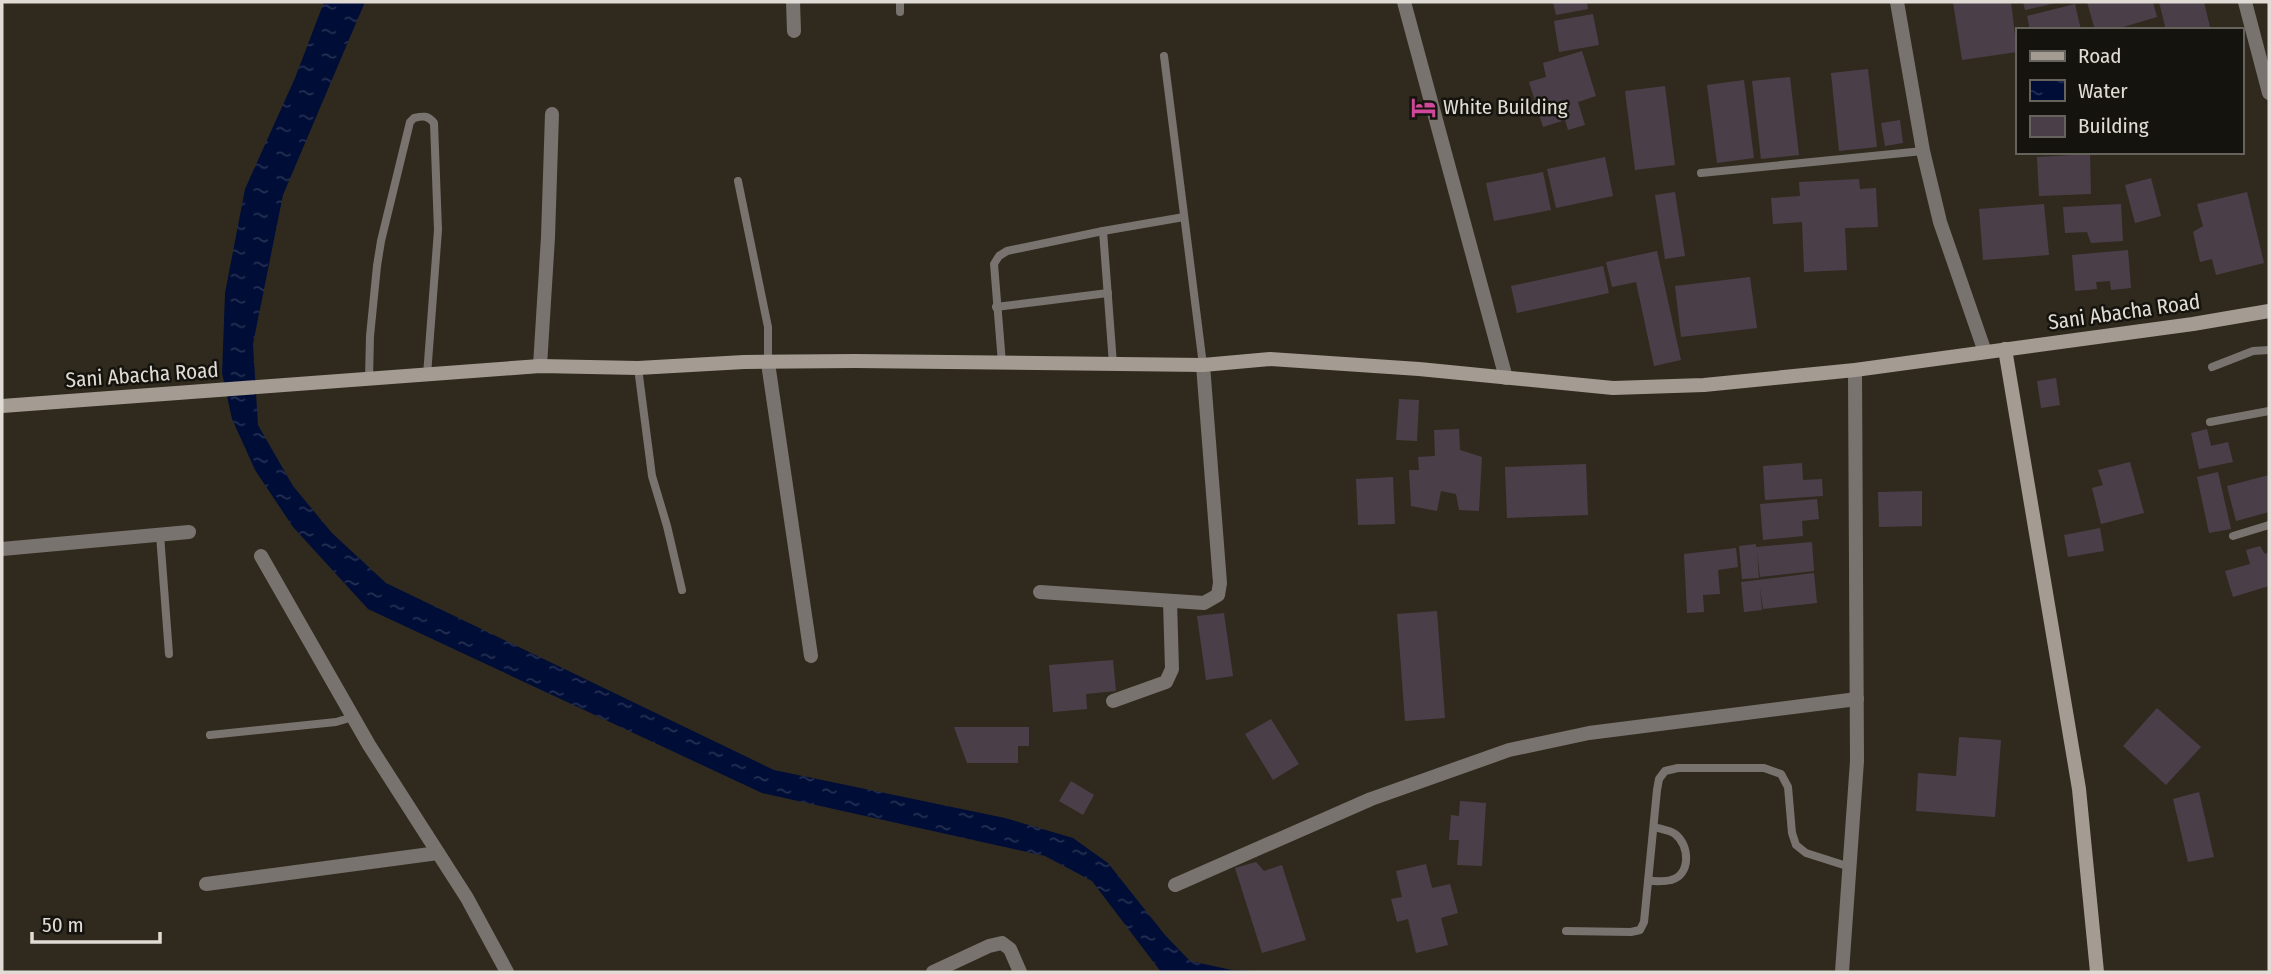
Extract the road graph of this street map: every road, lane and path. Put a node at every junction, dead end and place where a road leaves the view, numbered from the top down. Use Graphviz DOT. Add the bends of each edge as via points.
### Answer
graph roads {
  1 [pos="793,2"];
  2 [pos="900,2"];
  3 [pos="1404,2"];
  4 [pos="1897,2"];
  5 [pos="2245,2"];
  6 [pos="900,12"];
  7 [pos="794,32"];
  8 [pos="1164,56"];
  9 [pos="2269,93"];
  10 [pos="552,114"];
  11 [pos="1923,151"];
  12 [pos="1702,173"];
  13 [pos="738,181"];
  14 [pos="1184,217"];
  15 [pos="1103,231"];
  16 [pos="1108,293"];
  17 [pos="996,307"];
  18 [pos="2269,311"];
  19 [pos="2005,349"];
  20 [pos="2269,350"];
  21 [pos="1985,352"];
  22 [pos="768,363"];
  23 [pos="1002,363"];
  24 [pos="1114,364"];
  25 [pos="1203,365"];
  26 [pos="540,366"];
  27 [pos="2212,367"];
  28 [pos="638,368"];
  29 [pos="1855,370"];
  30 [pos="427,374"];
  31 [pos="1506,378"];
  32 [pos="369,379"];
  33 [pos="2,406"];
  34 [pos="2269,411"];
  35 [pos="2210,422"];
  36 [pos="2269,525"];
  37 [pos="189,532"];
  38 [pos="160,535"];
  39 [pos="2233,536"];
  40 [pos="2,549"];
  41 [pos="261,556"];
  42 [pos="682,590"];
  43 [pos="1040,592"];
  44 [pos="1170,601"];
  45 [pos="169,654"];
  46 [pos="811,656"];
  47 [pos="1857,699"];
  48 [pos="1113,701"];
  49 [pos="353,717"];
  50 [pos="209,734"];
  51 [pos="1654,827"];
  52 [pos="438,853"];
  53 [pos="1850,867"];
  54 [pos="1648,881"];
  55 [pos="206,884"];
  56 [pos="1175,885"];
  57 [pos="1566,931"];
  58 [pos="507,972"];
  59 [pos="933,972"];
  60 [pos="1020,972"];
  61 [pos="1842,972"];
  62 [pos="2097,972"];
  1 -- 7 [label="street"];
  2 -- 6 [label="lane"];
  3 -- 31 [label="street"];
  4 -- 11 [label="street"];
  5 -- 9 [label="street"];
  8 -- 14 [label="lane"];
  10 -- 26 [label="street"];
  11 -- 12 [label="lane"];
  11 -- 21 [label="street" via="1940,222"];
  13 -- 22 [label="lane" via="768,327"];
  14 -- 15 [label="lane"];
  14 -- 25 [label="lane"];
  15 -- 16 [label="lane"];
  15 -- 17 [label="lane" via="999,256 994,264"];
  16 -- 17 [label="lane"];
  16 -- 24 [label="lane"];
  17 -- 23 [label="lane"];
  18 -- 19 [label="street, Sani Abacha Road"];
  19 -- 21 [label="street, Sani Abacha Road"];
  19 -- 62 [label="street" via="2079,789"];
  20 -- 27 [label="lane" via="2253,351"];
  21 -- 29 [label="street, Sani Abacha Road"];
  22 -- 23 [label="street, Sani Abacha Road"];
  22 -- 28 [label="street, Sani Abacha Road"];
  22 -- 46 [label="street"];
  23 -- 24 [label="street, Sani Abacha Road"];
  24 -- 25 [label="street, Sani Abacha Road"];
  25 -- 31 [label="street, Sani Abacha Road" via="1270,359"];
  25 -- 44 [label="street" via="1220,583 1218,595 1204,603"];
  26 -- 28 [label="street, Sani Abacha Road"];
  26 -- 30 [label="street, Sani Abacha Road"];
  28 -- 42 [label="lane" via="652,476"];
  29 -- 31 [label="street, Sani Abacha Road" via="1704,385 1613,388"];
  29 -- 47 [label="street"];
  30 -- 32 [label="street, Sani Abacha Road"];
  30 -- 32 [label="lane" via="438,230 434,123 424,116 410,122 381,241"];
  32 -- 33 [label="street, Sani Abacha Road"];
  34 -- 35 [label="lane"];
  36 -- 39 [label="lane"];
  37 -- 38 [label="street"];
  38 -- 40 [label="street"];
  38 -- 45 [label="lane"];
  41 -- 49 [label="street"];
  43 -- 44 [label="street"];
  44 -- 48 [label="street" via="1172,669 1166,682"];
  47 -- 53 [label="street"];
  47 -- 56 [label="street" via="1589,733 1508,750 1371,799"];
  49 -- 50 [label="lane"];
  49 -- 52 [label="street"];
  51 -- 53 [label="lane" via="1659,779 1665,771 1763,768 1781,774 1788,787 1796,845 1806,853"];
  51 -- 54 [label="lane"];
  51 -- 54 [label="lane" via="1679,838 1686,861 1683,873 1672,880"];
  52 -- 55 [label="street"];
  52 -- 58 [label="street"];
  53 -- 61 [label="street"];
  54 -- 57 [label="lane" via="1640,930"];
  59 -- 60 [label="street" via="1002,943 1010,949"];
}
